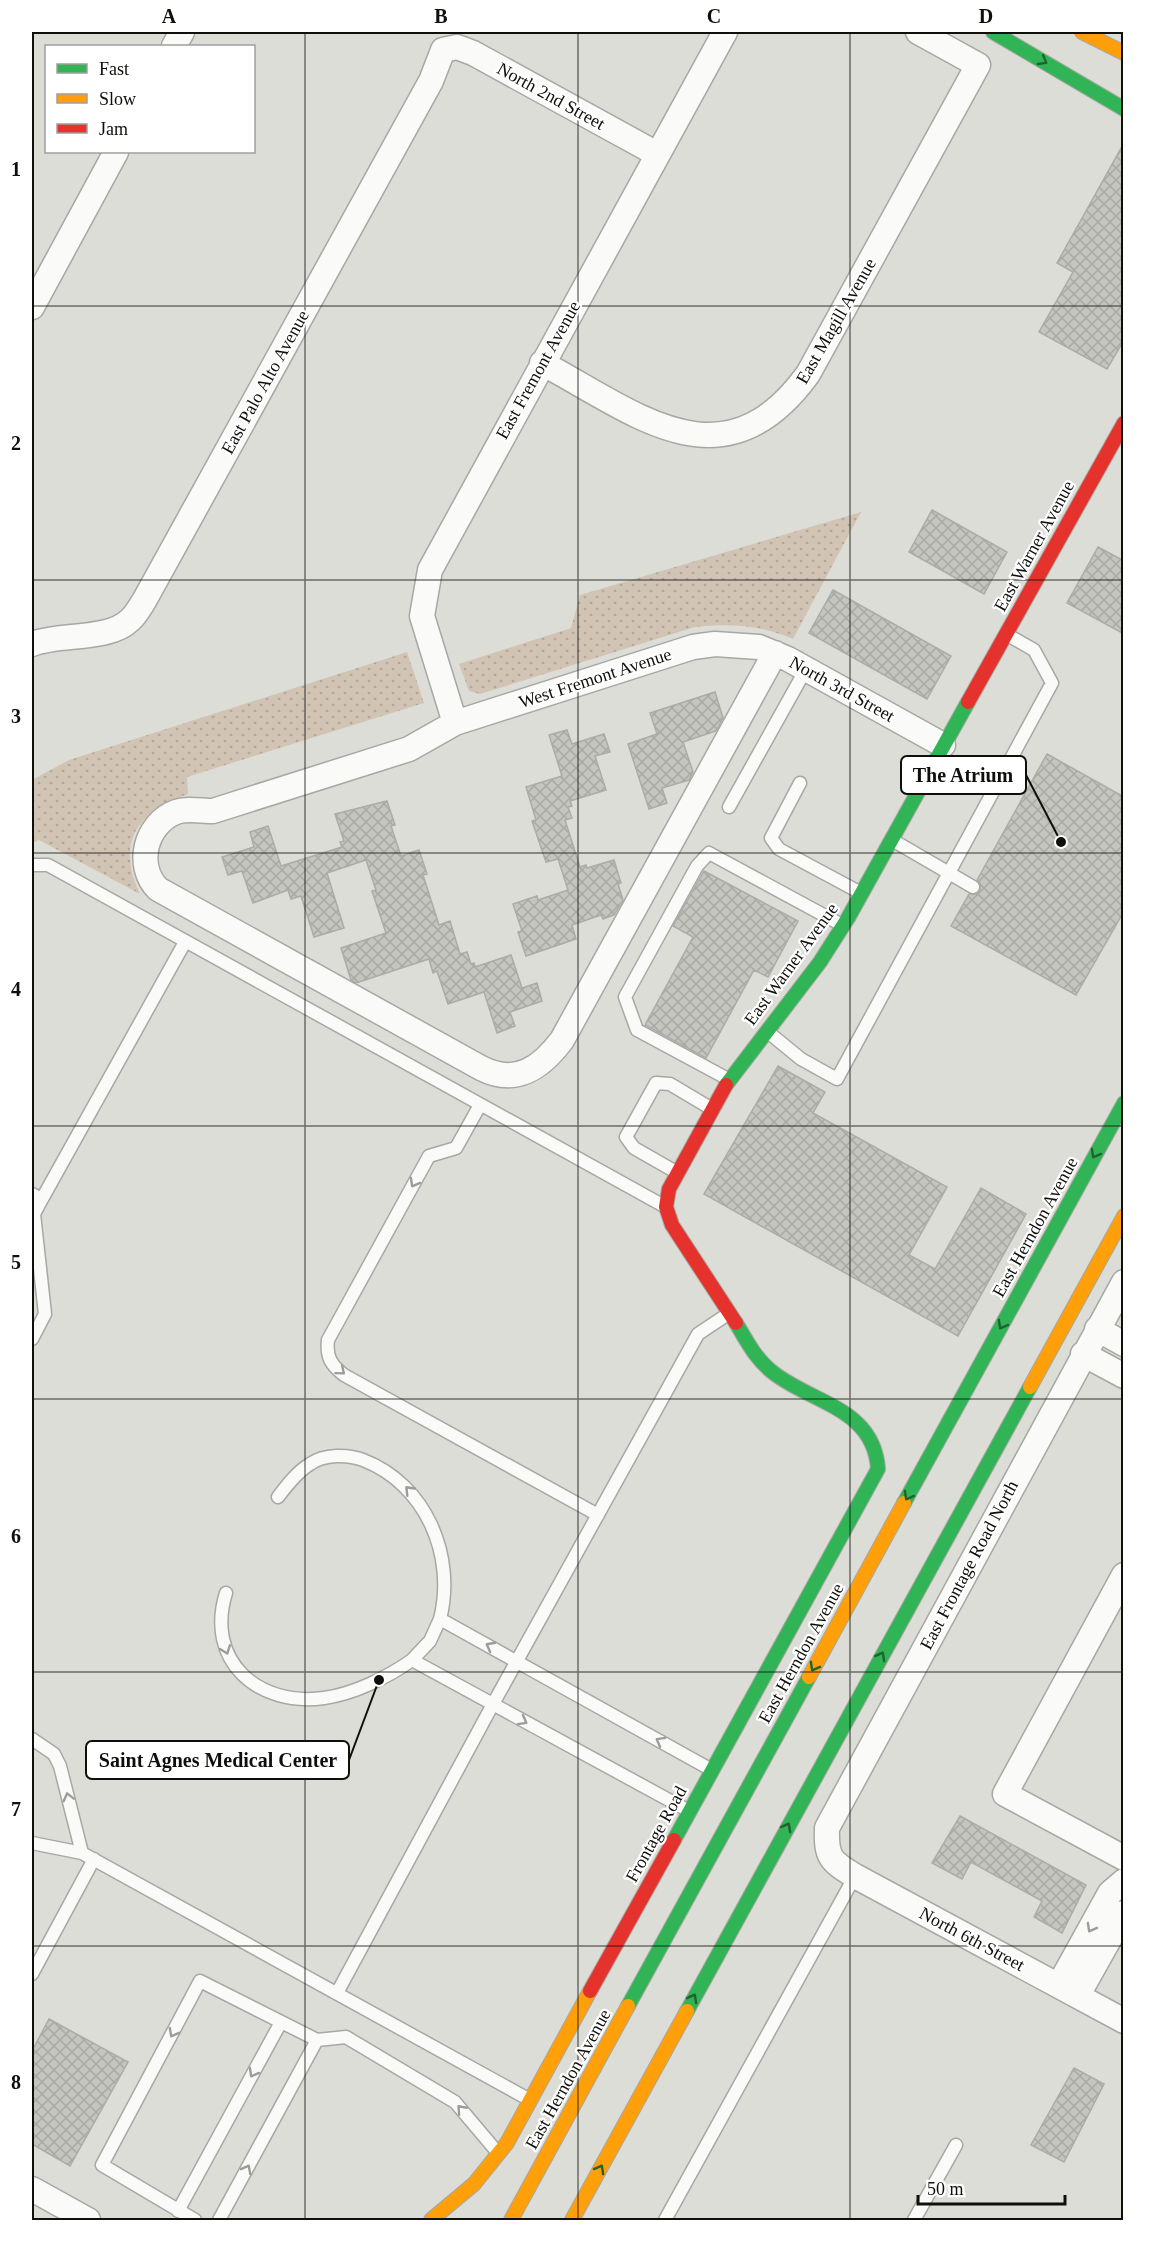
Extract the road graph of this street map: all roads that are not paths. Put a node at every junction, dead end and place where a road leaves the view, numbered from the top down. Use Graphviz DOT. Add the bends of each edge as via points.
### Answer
graph roads {
  1 [pos="725,32"];
  2 [pos="918,32"];
  3 [pos="993,32"];
  4 [pos="1082,32"];
  5 [pos="1118,44"];
  6 [pos="443,50"];
  7 [pos="1124,109"];
  8 [pos="115,153"];
  9 [pos="657,154"];
  10 [pos="32,307"];
  11 [pos="542,363"];
  12 [pos="1124,423"];
  13 [pos="1005,633"];
  14 [pos="32,644"];
  15 [pos="737,644"];
  16 [pos="775,653"];
  17 [pos="806,669"];
  18 [pos="455,723"];
  19 [pos="944,745"];
  20 [pos="800,783"];
  21 [pos="729,807"];
  22 [pos="891,840"];
  23 [pos="32,865"];
  24 [pos="949,873"];
  25 [pos="973,887"];
  26 [pos="862,893"];
  27 [pos="843,926"];
  28 [pos="185,942"];
  29 [pos="766,1030"];
  30 [pos="729,1080"];
  31 [pos="1124,1103"];
  32 [pos="480,1105"];
  33 [pos="712,1109"];
  34 [pos="677,1172"];
  35 [pos="37,1196"];
  36 [pos="666,1207"];
  37 [pos="1124,1216"];
  38 [pos="1124,1282"];
  39 [pos="729,1314"];
  40 [pos="1097,1329"];
  41 [pos="32,1339"];
  42 [pos="1124,1344"];
  43 [pos="1083,1354"];
  44 [pos="1124,1376"];
  45 [pos="278,1497"];
  46 [pos="598,1515"];
  47 [pos="1124,1575"];
  48 [pos="226,1593"];
  49 [pos="440,1619"];
  50 [pos="412,1660"];
  51 [pos="517,1661"];
  52 [pos="493,1704"];
  53 [pos="32,1739"];
  54 [pos="712,1769"];
  55 [pos="689,1811"];
  56 [pos="32,1842"];
  57 [pos="826,1851"];
  58 [pos="88,1856"];
  59 [pos="1124,1858"];
  60 [pos="855,1876"];
  61 [pos="1124,1881"];
  62 [pos="1124,1914"];
  63 [pos="32,1974"];
  64 [pos="1069,1990"];
  65 [pos="337,1993"];
  66 [pos="1124,2021"];
  67 [pos="281,2022"];
  68 [pos="316,2040"];
  69 [pos="532,2100"];
  70 [pos="956,2145"];
  71 [pos="499,2154"];
  72 [pos="32,2189"];
  73 [pos="178,2211"];
  74 [pos="88,2220"];
  75 [pos="195,2220"];
  76 [pos="219,2220"];
  77 [pos="431,2220"];
  78 [pos="511,2220"];
  79 [pos="572,2220"];
  80 [pos="665,2220"];
  81 [pos="914,2220"];
  1 -- 9 [label="street, East Fremont Avenue"];
  2 -- 11 [label="street, East Magill Avenue" via="978,65 808,374 778,409 740,429 694,436 653,423"];
  3 -- 7 [label="main road, one-way"];
  4 -- 5 [label="main road"];
  6 -- 9 [label="street, North 2nd Street" via="457,47 473,53"];
  6 -- 14 [label="street, East Palo Alto Avenue" via="431,81 144,601 129,621 109,631"];
  8 -- 10 [label="street"];
  9 -- 11 [label="street, East Fremont Avenue"];
  11 -- 18 [label="street, East Fremont Avenue" via="439,550 425,589 422,616"];
  12 -- 13 [label="main road, East Warner Avenue"];
  13 -- 19 [label="main road, East Warner Avenue"];
  13 -- 24 [label="lane" via="1034,650 1052,683"];
  15 -- 16 [label="street, North 3rd Street"];
  15 -- 18 [label="street, West Fremont Avenue" via="693,647"];
  16 -- 17 [label="street, North 3rd Street"];
  16 -- 18 [label="street, West Fremont Avenue" via="562,1040 549,1058 521,1075 504,1076 481,1068 158,889 149,880 145,861 152,833 175,812 213,811 408,749"];
  17 -- 19 [label="street, North 3rd Street"];
  17 -- 21 [label="lane"];
  19 -- 22 [label="main road, East Warner Avenue"];
  20 -- 26 [label="lane" via="771,838 779,849"];
  22 -- 24 [label="lane"];
  22 -- 26 [label="main road, East Warner Avenue"];
  23 -- 28 [label="lane" via="48,865"];
  24 -- 25 [label="lane"];
  24 -- 29 [label="lane" via="837,1079 801,1059"];
  26 -- 27 [label="main road, East Warner Avenue"];
  27 -- 29 [label="main road, East Warner Avenue"];
  27 -- 30 [label="lane" via="709,853 697,866 625,998 637,1030"];
  28 -- 32 [label="lane"];
  28 -- 35 [label="lane"];
  29 -- 30 [label="main road, East Warner Avenue"];
  30 -- 33 [label="main road, East Warner Avenue"];
  31 -- 78 [label="main road, East Herndon Avenue, one-way"];
  32 -- 36 [label="lane"];
  32 -- 46 [label="lane, one-way" via="456,1148 429,1156 328,1340 326,1353 344,1376"];
  33 -- 34 [label="main road, East Warner Avenue"];
  33 -- 34 [label="lane" via="670,1084 656,1083 626,1137 634,1148"];
  34 -- 36 [label="main road, East Warner Avenue"];
  35 -- 41 [label="lane" via="34,1214 45,1314"];
  36 -- 39 [label="main road" via="672,1225"];
  79 -- 37 [label="main road, one-way"];
  38 -- 40 [label="street, East Frontage Road North"];
  39 -- 46 [label="lane" via="698,1334"];
  39 -- 54 [label="main road, Frontage Road" via="766,1367 868,1431 876,1445 878,1469"];
  40 -- 42 [label="street"];
  40 -- 43 [label="street, East Frontage Road North"];
  43 -- 44 [label="street"];
  43 -- 57 [label="street, East Frontage Road North" via="826,1828"];
  49 -- 45 [label="lane, one-way" via="445,1572 437,1538 417,1499 392,1475 356,1457 324,1458 299,1473"];
  46 -- 51 [label="lane"];
  47 -- 59 [label="street" via="1005,1794"];
  48 -- 50 [label="lane, one-way" via="220,1622 227,1655 246,1679 270,1693 314,1699 334,1696 393,1673"];
  49 -- 50 [label="lane" via="429,1641"];
  51 -- 49 [label="lane, one-way"];
  50 -- 52 [label="lane"];
  51 -- 52 [label="lane"];
  54 -- 51 [label="lane, one-way"];
  52 -- 55 [label="lane, one-way"];
  52 -- 65 [label="lane"];
  58 -- 53 [label="lane, one-way" via="60,1766 54,1754"];
  54 -- 55 [label="main road, Frontage Road"];
  55 -- 69 [label="main road, Frontage Road"];
  56 -- 58 [label="lane"];
  57 -- 60 [label="street, North 6th Street" via="835,1864"];
  58 -- 63 [label="lane"];
  58 -- 65 [label="lane"];
  60 -- 64 [label="street, North 6th Street"];
  60 -- 80 [label="lane"];
  61 -- 64 [label="street, one-way" via="1110,1893"];
  62 -- 64 [label="street"];
  64 -- 66 [label="street, North 6th Street"];
  65 -- 69 [label="lane"];
  67 -- 68 [label="lane"];
  67 -- 73 [label="lane, one-way"];
  67 -- 73 [label="lane, one-way" via="200,1981 102,2165"];
  71 -- 68 [label="lane, one-way" via="455,2102 346,2037"];
  76 -- 68 [label="lane, one-way"];
  69 -- 71 [label="main road, Frontage Road"];
  70 -- 81 [label="lane"];
  71 -- 77 [label="main road, Frontage Road" via="474,2184"];
  72 -- 74 [label="street"];
  73 -- 75 [label="lane"];
}
